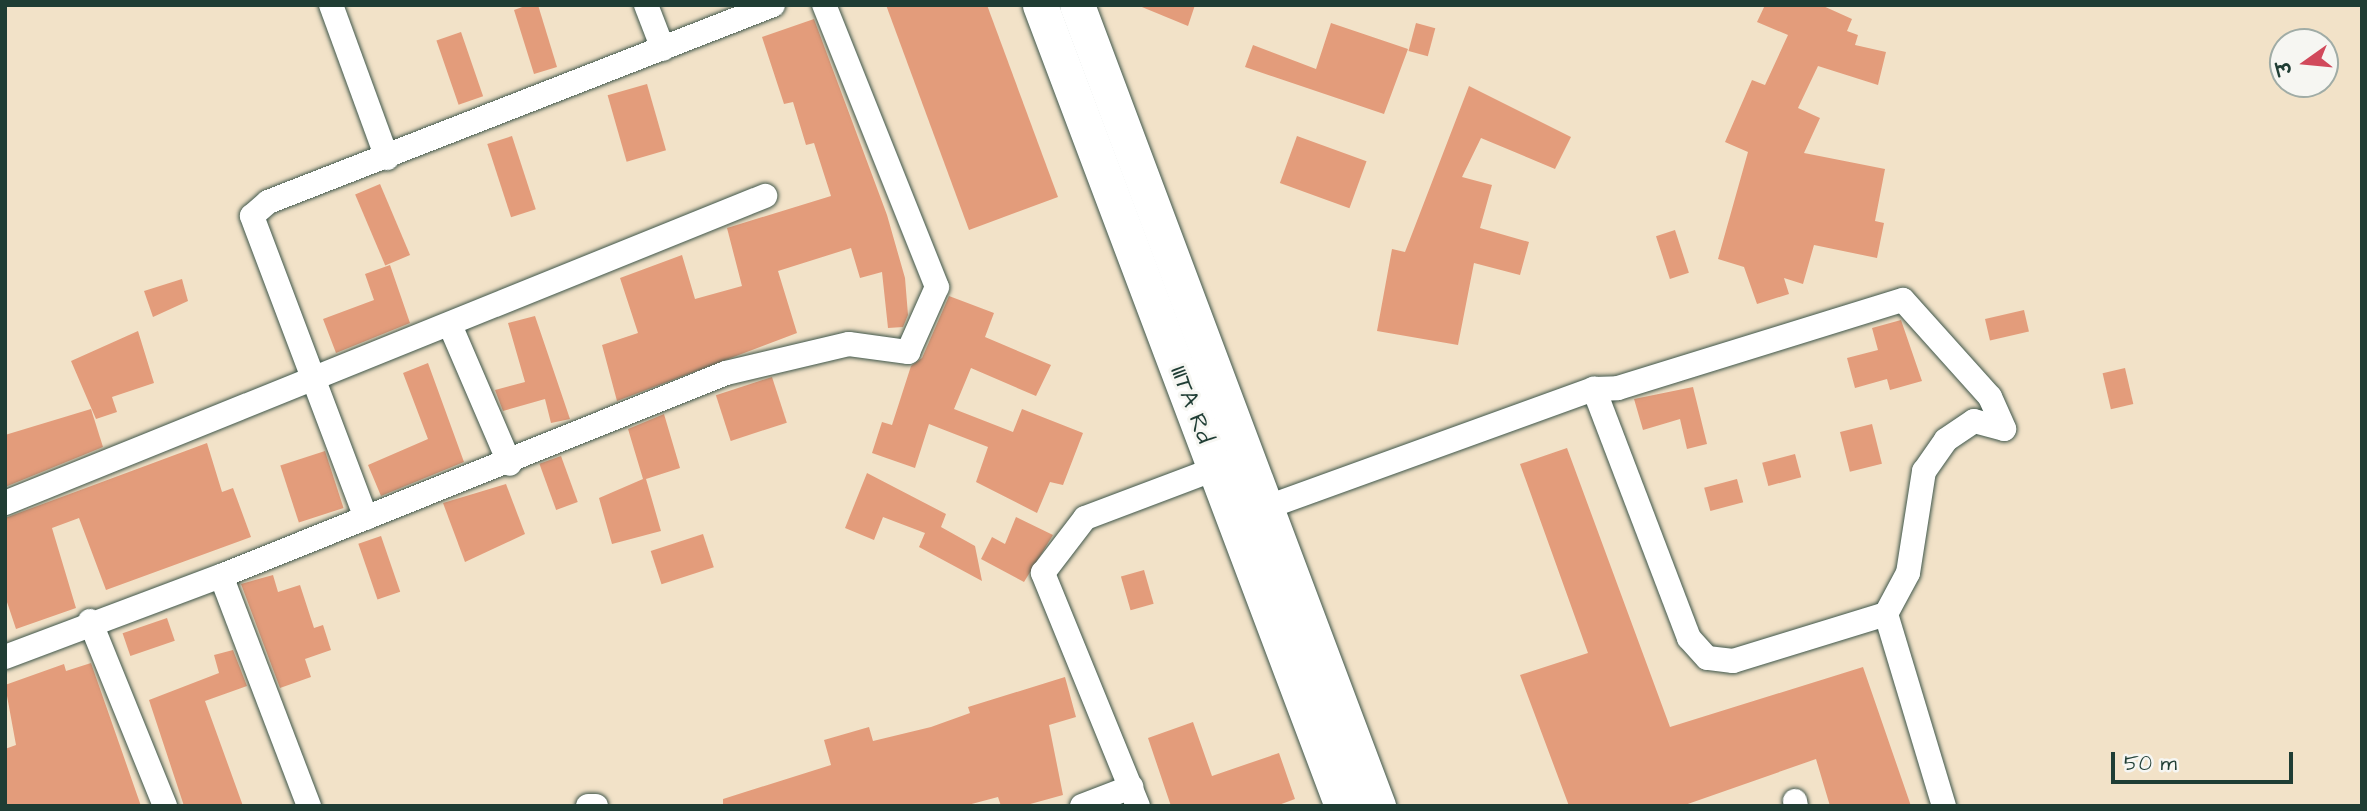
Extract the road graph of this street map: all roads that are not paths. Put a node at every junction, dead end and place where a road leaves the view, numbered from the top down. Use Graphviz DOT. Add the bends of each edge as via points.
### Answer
graph roads {
  1 [pos="331,5"];
  2 [pos="646,5"];
  3 [pos="773,5"];
  4 [pos="824,5"];
  5 [pos="1040,5"];
  6 [pos="1077,5"];
  7 [pos="663,49"];
  8 [pos="387,158"];
  9 [pos="765,196"];
  10 [pos="450,326"];
  11 [pos="311,379"];
  12 [pos="1594,389"];
  13 [pos="510,464"];
  14 [pos="1215,469"];
  15 [pos="5,503"];
  16 [pos="1250,513"];
  17 [pos="366,519"];
  18 [pos="221,576"];
  19 [pos="1886,614"];
  20 [pos="90,621"];
  21 [pos="5,657"];
  22 [pos="1135,796"];
  23 [pos="165,806"];
  24 [pos="309,806"];
  25 [pos="588,806"];
  26 [pos="596,806"];
  27 [pos="1082,806"];
  28 [pos="1342,806"];
  29 [pos="1378,806"];
  30 [pos="1944,806"];
  1 -- 8 [label="street"];
  2 -- 7 [label="street"];
  3 -- 7 [label="street"];
  4 -- 13 [label="street" via="937,287 908,352 849,344 726,373"];
  5 -- 14 [label="street, IIITA Rd"];
  6 -- 16 [label="street, IIITA Rd"];
  7 -- 8 [label="street"];
  8 -- 11 [label="street" via="268,202 252,216"];
  9 -- 10 [label="street"];
  10 -- 11 [label="street"];
  10 -- 13 [label="street"];
  11 -- 15 [label="street"];
  11 -- 17 [label="street"];
  12 -- 16 [label="street"];
  12 -- 19 [label="street" via="1689,638 1707,658 1733,661"];
  12 -- 19 [label="street" via="1618,388 1903,300 1990,397 2004,429 1974,421 1946,440 1924,471 1908,573"];
  13 -- 17 [label="street"];
  14 -- 16 [label="street, IIITA Rd"];
  14 -- 22 [label="street" via="1085,518 1043,573"];
  16 -- 28 [label="street, IIITA Rd"];
  16 -- 29 [label="street, IIITA Rd"];
  17 -- 18 [label="street"];
  18 -- 20 [label="street"];
  18 -- 24 [label="street"];
  19 -- 30 [label="street"];
  20 -- 21 [label="street"];
  20 -- 23 [label="street"];
  22 -- 27 [label="street"];
  25 -- 26 [label="street"];
}
